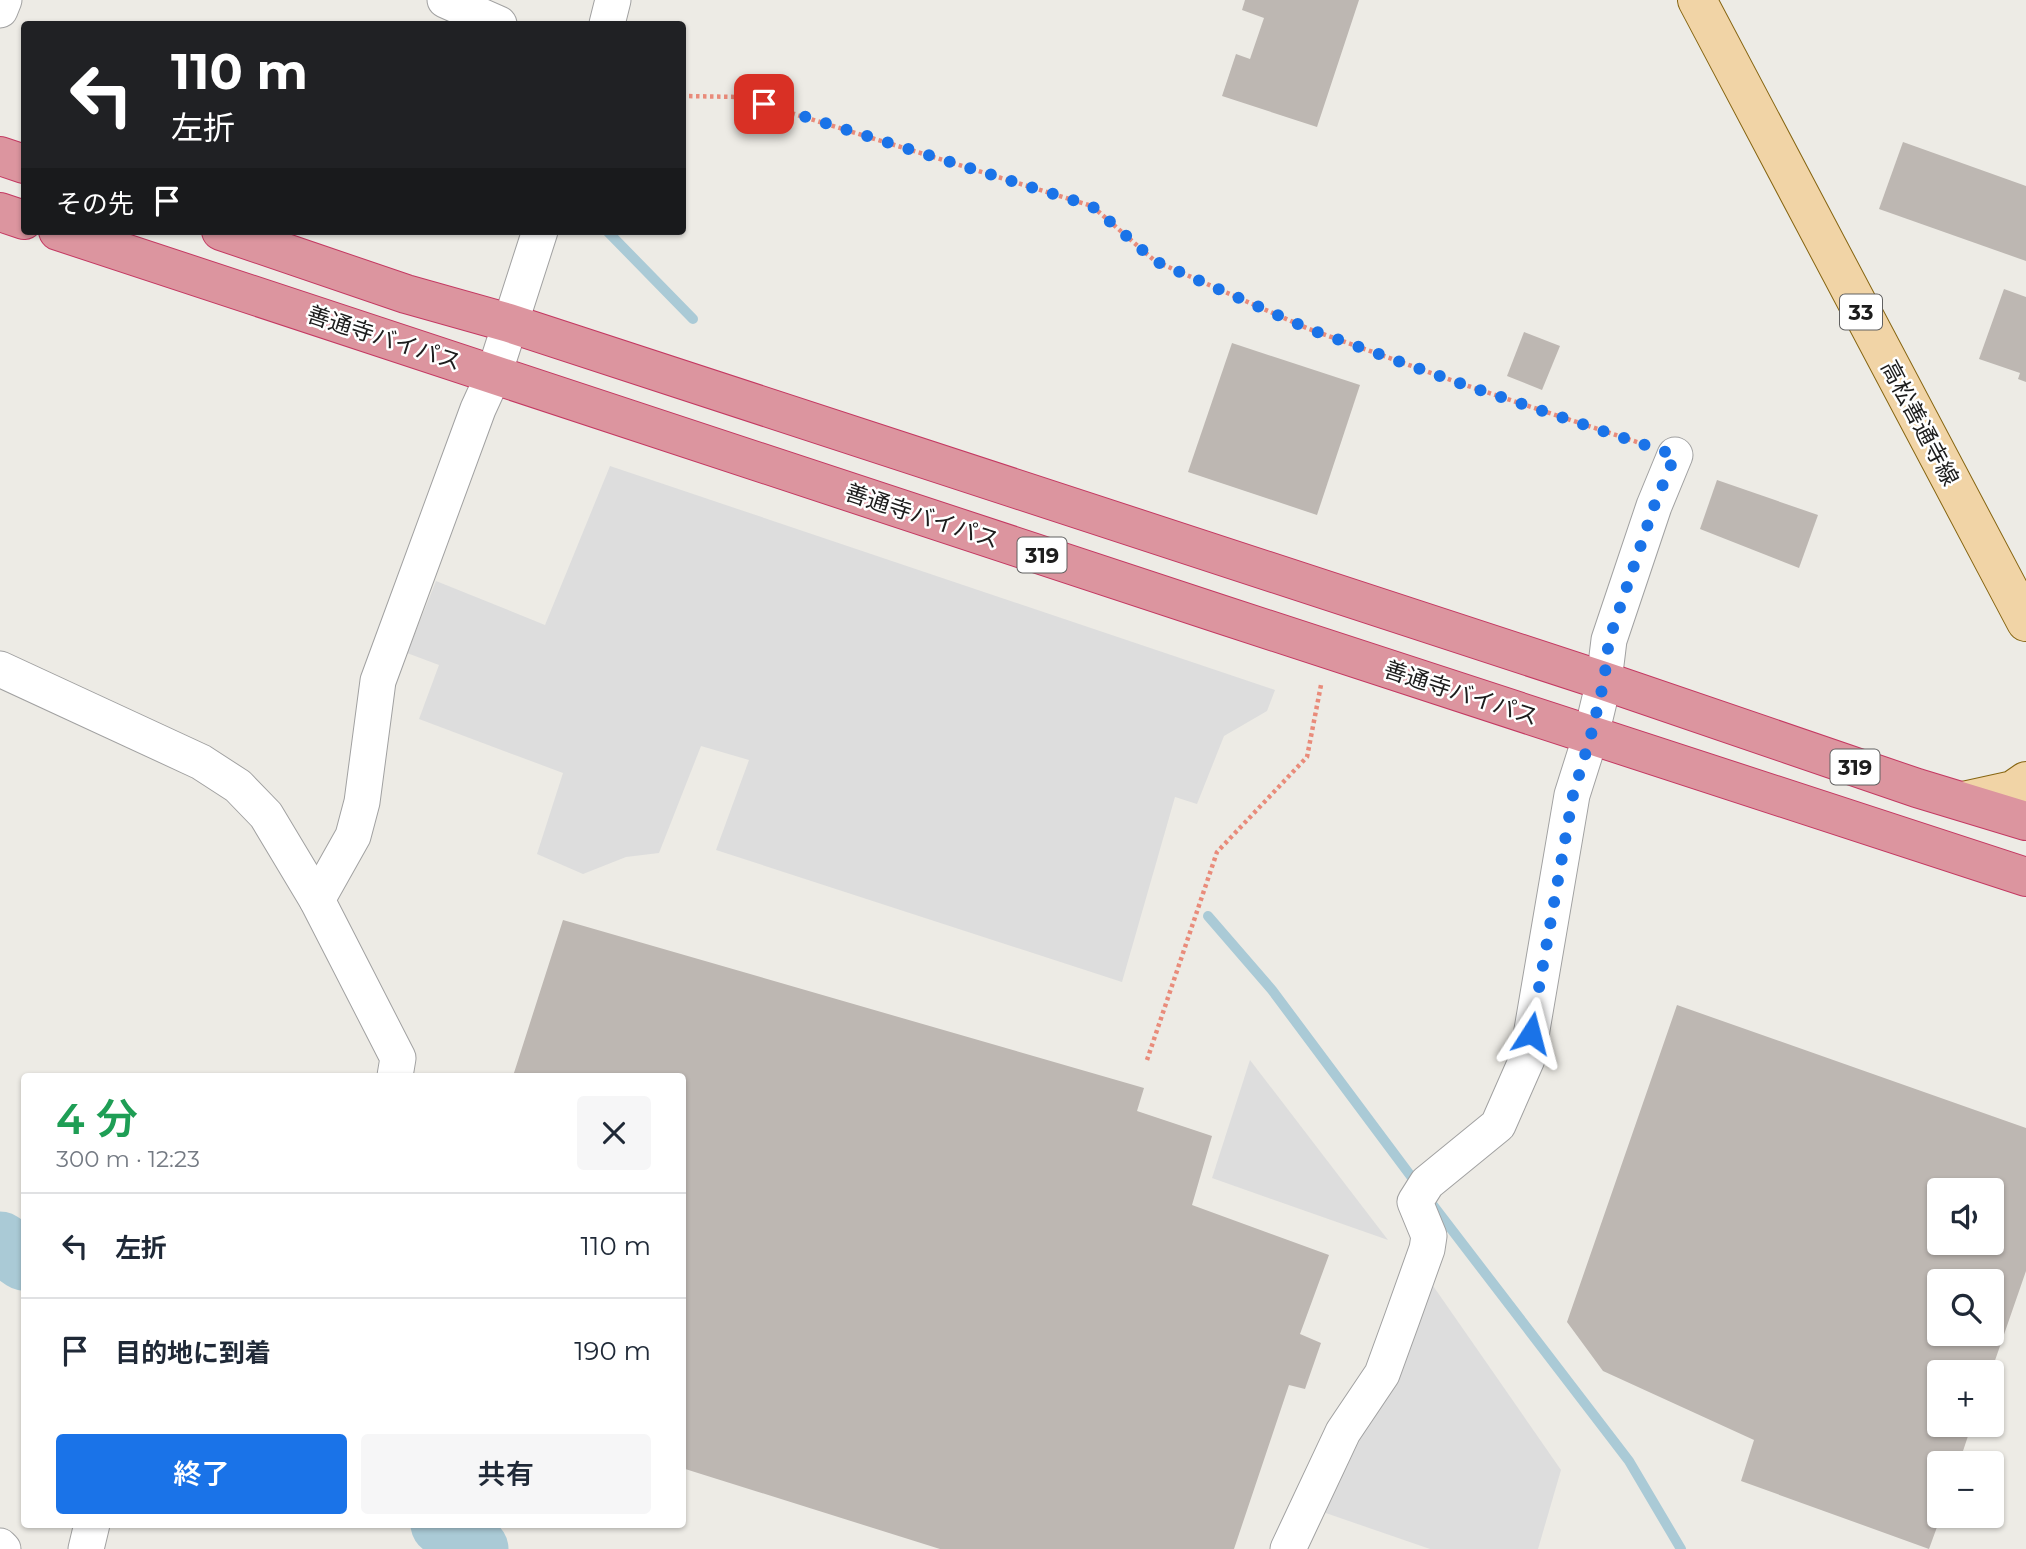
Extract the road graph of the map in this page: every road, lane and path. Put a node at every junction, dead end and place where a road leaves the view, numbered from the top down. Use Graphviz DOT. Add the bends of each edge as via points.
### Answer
graph roads {
  1 [pos="4,0"];
  2 [pos="445,0"];
  3 [pos="613,0"];
  4 [pos="1697,0"];
  5 [pos="0,10"];
  6 [pos="492,21"];
  7 [pos="608,21"];
  8 [pos="686,96"];
  9 [pos="0,156"];
  10 [pos="21,163"];
  11 [pos="0,212"];
  12 [pos="21,219"];
  13 [pos="70,235"];
  14 [pos="233,235"];
  15 [pos="539,235"];
  16 [pos="509,323"];
  17 [pos="494,374"];
  18 [pos="1675,455"];
  19 [pos="2026,622"];
  20 [pos="0,669"];
  21 [pos="1604,681"];
  22 [pos="1321,684"];
  23 [pos="1591,735"];
  24 [pos="2026,782"];
  25 [pos="1963,801"];
  26 [pos="2026,821"];
  27 [pos="2026,877"];
  28 [pos="317,900"];
  29 [pos="1147,1060"];
  30 [pos="396,1073"];
  31 [pos="91,1528"];
  32 [pos="86,1549"];
  33 [pos="1288,1549"];
  1 -- 5 [label="street"];
  2 -- 6 [label="street"];
  3 -- 7 [label="street"];
  4 -- 19 [label="main road, 高松善通寺線 / 33"];
  8 -- 18 [label="path" via="739,97 1092,206 1155,261 1309,329"];
  9 -- 10 [label="highway"];
  11 -- 12 [label="highway"];
  13 -- 17 [label="highway, 善通寺バイパス / 319"];
  14 -- 16 [label="highway, 319" via="406,294"];
  15 -- 16 [label="street"];
  16 -- 17 [label="street"];
  16 -- 21 [label="highway, 319"];
  17 -- 23 [label="highway, 善通寺バイパス / 319"];
  17 -- 28 [label="street" via="378,681 353,836"];
  18 -- 21 [label="street" via="1609,640"];
  20 -- 28 [label="street" via="201,762 239,786 266,816"];
  21 -- 23 [label="street"];
  21 -- 25 [label="highway, 319"];
  22 -- 29 [label="path" via="1307,757 1217,852"];
  23 -- 27 [label="highway, 善通寺バイパス / 319"];
  23 -- 33 [label="street" via="1573,795 1527,1059 1497,1125 1421,1193 1427,1249 1382,1374 1343,1432"];
  24 -- 25 [label="main road" via="2013,790"];
  25 -- 26 [label="highway, 319"];
  28 -- 30 [label="street" via="398,1058"];
  31 -- 32 [label="street"];
}
